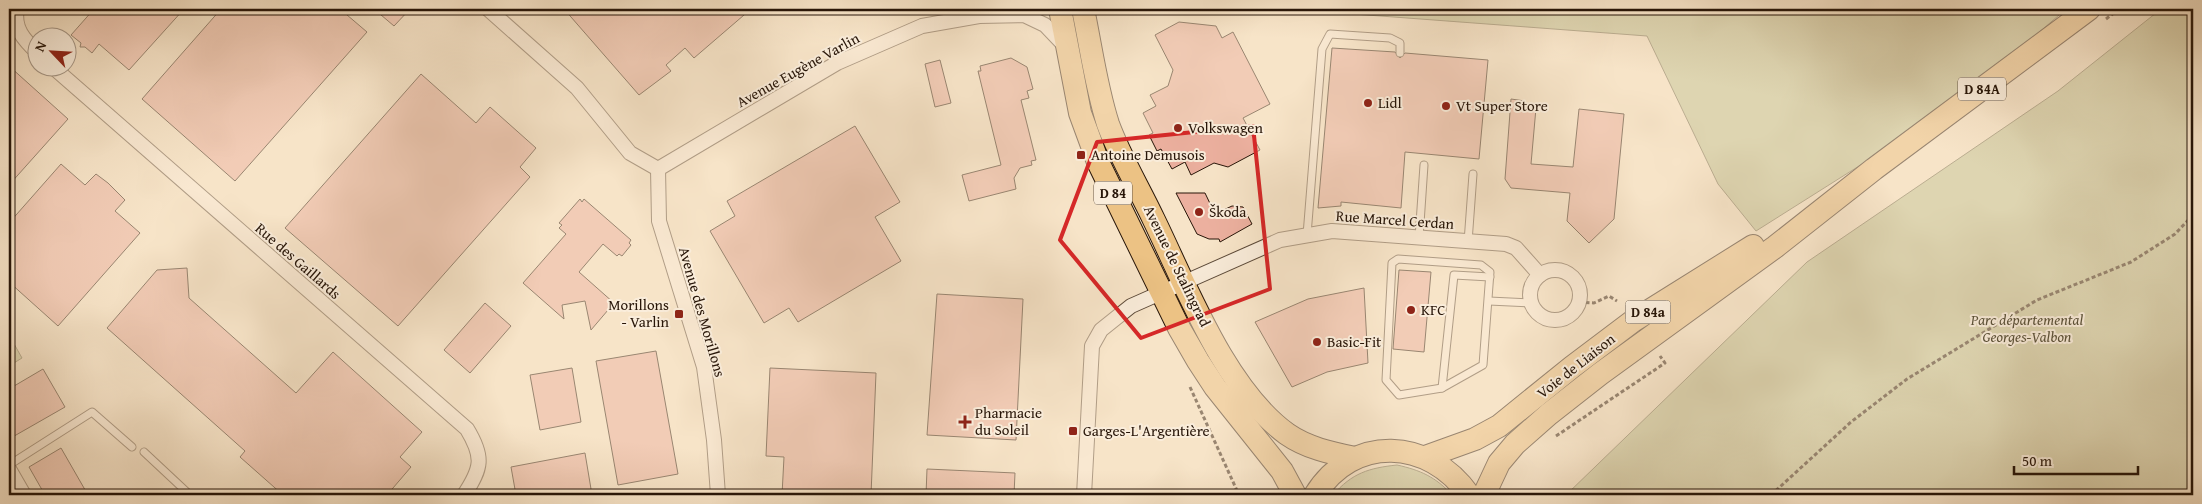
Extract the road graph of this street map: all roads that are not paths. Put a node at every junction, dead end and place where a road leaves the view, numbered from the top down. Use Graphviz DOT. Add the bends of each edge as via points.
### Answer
graph roads {
  1 [pos="17,9"];
  2 [pos="488,9"];
  3 [pos="966,9"];
  4 [pos="1013,9"];
  5 [pos="1060,9"];
  6 [pos="1083,9"];
  7 [pos="2089,9"];
  8 [pos="979,16"];
  9 [pos="922,26"];
  10 [pos="28,44"];
  11 [pos="1067,51"];
  12 [pos="1400,53"];
  13 [pos="65,78"];
  14 [pos="1424,165"];
  15 [pos="658,169"];
  16 [pos="1874,169"];
  17 [pos="1473,174"];
  18 [pos="1307,235"];
  19 [pos="1419,238"];
  20 [pos="1468,242"];
  21 [pos="1540,275"];
  22 [pos="1490,277"];
  23 [pos="1185,284"];
  24 [pos="1161,292"];
  25 [pos="1489,301"];
  26 [pos="1531,303"];
  27 [pos="1442,388"];
  28 [pos="132,447"];
  29 [pos="144,452"];
  30 [pos="1425,457"];
  31 [pos="1355,458"];
  32 [pos="9,467"];
  33 [pos="24,495"];
  34 [pos="190,495"];
  35 [pos="464,495"];
  36 [pos="718,495"];
  37 [pos="1084,495"];
  38 [pos="1296,495"];
  39 [pos="1315,495"];
  40 [pos="1469,495"];
  41 [pos="1484,495"];
  1 -- 10 [label="street" via="15,18 22,39"];
  2 -- 15 [label="street" via="577,88 630,152"];
  3 -- 9 [label="street"];
  4 -- 8 [label="street"];
  5 -- 11 [label="main road, Avenue de Stalingrad / D 84"];
  6 -- 23 [label="main road, Avenue de Stalingrad / D 84" via="1109,125"];
  7 -- 16 [label="main road, Voie de Liaison / D 84A"];
  8 -- 9 [label="street, Avenue Eugène Varlin"];
  8 -- 11 [label="street, Avenue Eugène Varlin" via="1024,15 1033,18 1055,34"];
  9 -- 15 [label="street, Avenue Eugène Varlin" via="837,63"];
  11 -- 24 [label="main road, Avenue de Stalingrad / D 84" via="1088,140"];
  12 -- 18 [label="lane" via="1400,44 1390,38 1330,34 1322,49"];
  13 -- 35 [label="street, Rue des Gaillards" via="467,429 477,446 480,462"];
  14 -- 19 [label="lane"];
  15 -- 36 [label="street, Avenue des Morillons" via="659,221 704,367"];
  16 -- 30 [label="main road, Voie de Liaison / D 84a" via="1634,321 1499,426 1475,440"];
  16 -- 41 [label="main road, Voie de Liaison / D 84A" via="1775,247 1549,414 1515,444 1499,464"];
  17 -- 20 [label="lane"];
  18 -- 19 [label="street, Rue Marcel Cerdan" via="1332,231"];
  18 -- 23 [label="street, Rue Marcel Cerdan" via="1280,240"];
  19 -- 20 [label="street, Rue Marcel Cerdan"];
  20 -- 21 [label="street, Rue Marcel Cerdan" via="1506,244 1516,248"];
  21 -- 26 [label="street" via="1531,287"];
  21 -- 26 [label="street" via="1556,270 1571,276 1580,290 1579,302 1572,313 1557,320 1541,316"];
  22 -- 25 [label="lane"];
  22 -- 27 [label="lane" via="1454,275"];
  22 -- 27 [label="lane" via="1490,272 1481,265 1398,259 1392,264 1386,380 1399,395"];
  23 -- 24 [label="street, Rue Marcel Cerdan"];
  23 -- 31 [label="main road, Avenue de Stalingrad / D 84" via="1200,317 1241,385 1272,421 1301,442"];
  24 -- 37 [label="street, Rue Marcel Cerdan" via="1114,318 1101,330 1092,346"];
  24 -- 38 [label="main road, Avenue de Stalingrad / D 84" via="1198,361 1282,471"];
  25 -- 26 [label="lane"];
  25 -- 27 [label="lane" via="1483,365"];
  28 -- 32 [label="lane" via="92,412"];
  29 -- 34 [label="lane"];
  30 -- 31 [label="main road" via="1391,450"];
  30 -- 40 [label="main road" via="1442,466"];
  31 -- 39 [label="main road" via="1338,468"];
  32 -- 33 [label="street"];
}
